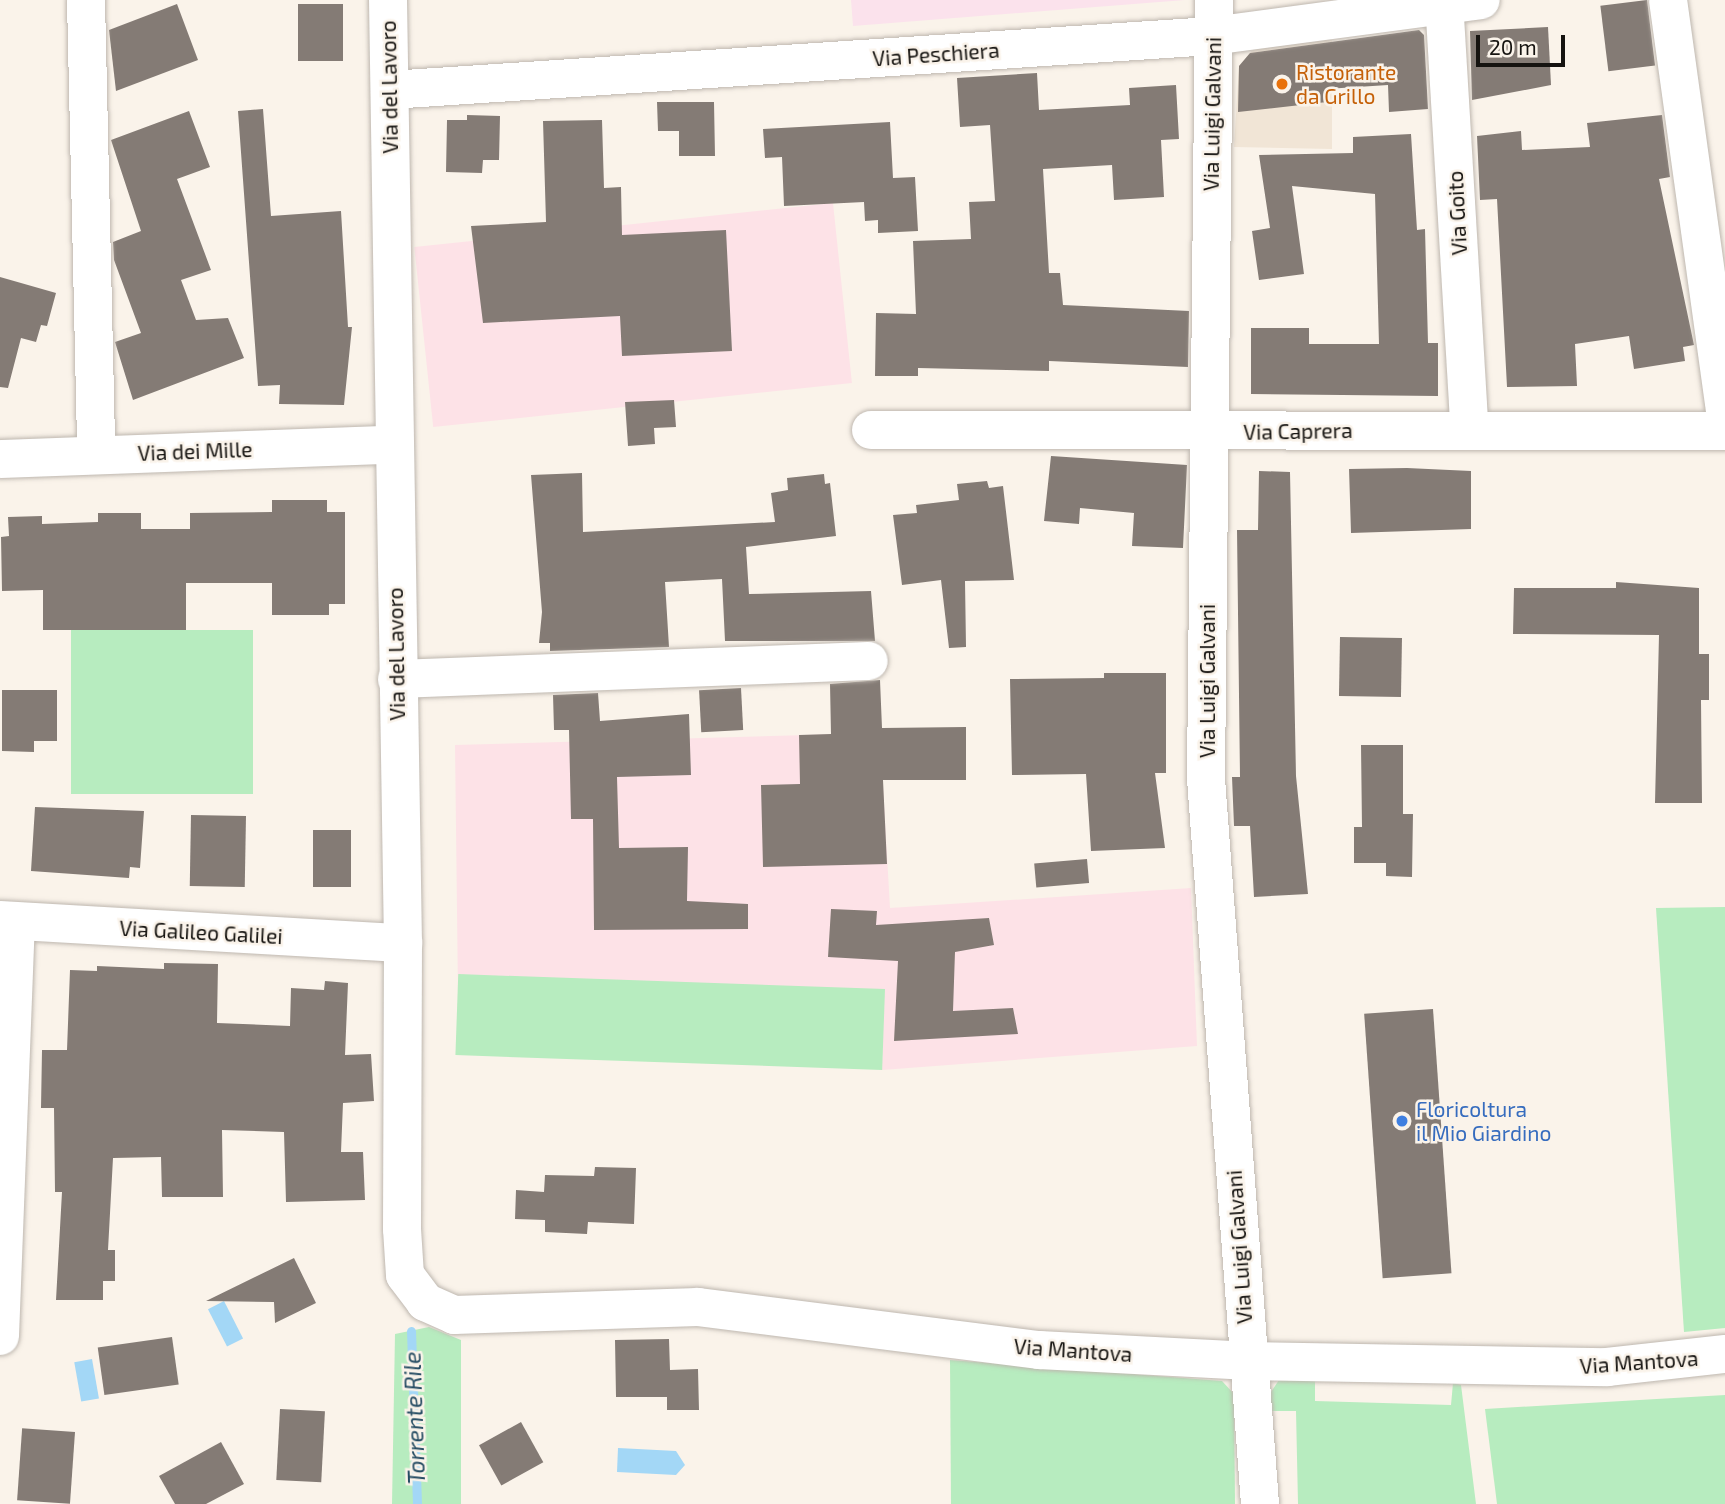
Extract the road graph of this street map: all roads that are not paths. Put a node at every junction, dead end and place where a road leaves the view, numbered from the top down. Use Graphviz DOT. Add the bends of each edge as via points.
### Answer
graph roads {
  1 [pos="86,0"];
  2 [pos="388,0"];
  3 [pos="1668,0"];
  4 [pos="1457,2"];
  5 [pos="1213,18"];
  6 [pos="390,90"];
  7 [pos="1725,411"];
  8 [pos="1469,427"];
  9 [pos="872,430"];
  10 [pos="1725,431"];
  11 [pos="1208,432"];
  12 [pos="391,445"];
  13 [pos="96,454"];
  14 [pos="0,459"];
  15 [pos="869,661"];
  16 [pos="397,679"];
  17 [pos="8,921"];
  18 [pos="403,943"];
  19 [pos="425,1303"];
  20 [pos="0,1336"];
  21 [pos="1725,1354"];
  22 [pos="1246,1361"];
  23 [pos="1260,1504"];
  1 -- 13 [label="street"];
  2 -- 6 [label="street, Via del Lavoro"];
  3 -- 7 [label="street"];
  4 -- 5 [label="street, Via Peschiera"];
  4 -- 8 [label="street, Via Goito"];
  5 -- 6 [label="street, Via Peschiera"];
  5 -- 11 [label="street, Via Luigi Galvani"];
  6 -- 12 [label="street, Via del Lavoro"];
  8 -- 10 [label="street, Via Caprera"];
  8 -- 11 [label="street, Via Caprera"];
  9 -- 11 [label="street, Via Caprera"];
  11 -- 22 [label="street, Via Luigi Galvani" via="1206,779"];
  12 -- 13 [label="street, Via dei Mille"];
  12 -- 16 [label="street, Via del Lavoro"];
  13 -- 14 [label="street, Via dei Mille"];
  15 -- 16 [label="street"];
  16 -- 18 [label="street, Via del Lavoro"];
  17 -- 18 [label="street, Via Galileo Galilei"];
  17 -- 20 [label="street"];
  18 -- 19 [label="street, Via del Lavoro" via="402,1228 405,1275"];
  19 -- 22 [label="street, Via Mantova" via="454,1315 698,1307 1039,1350"];
  21 -- 22 [label="street, Via Mantova" via="1607,1367"];
  22 -- 23 [label="street, Via Luigi Galvani" via="1255,1398"];
}
